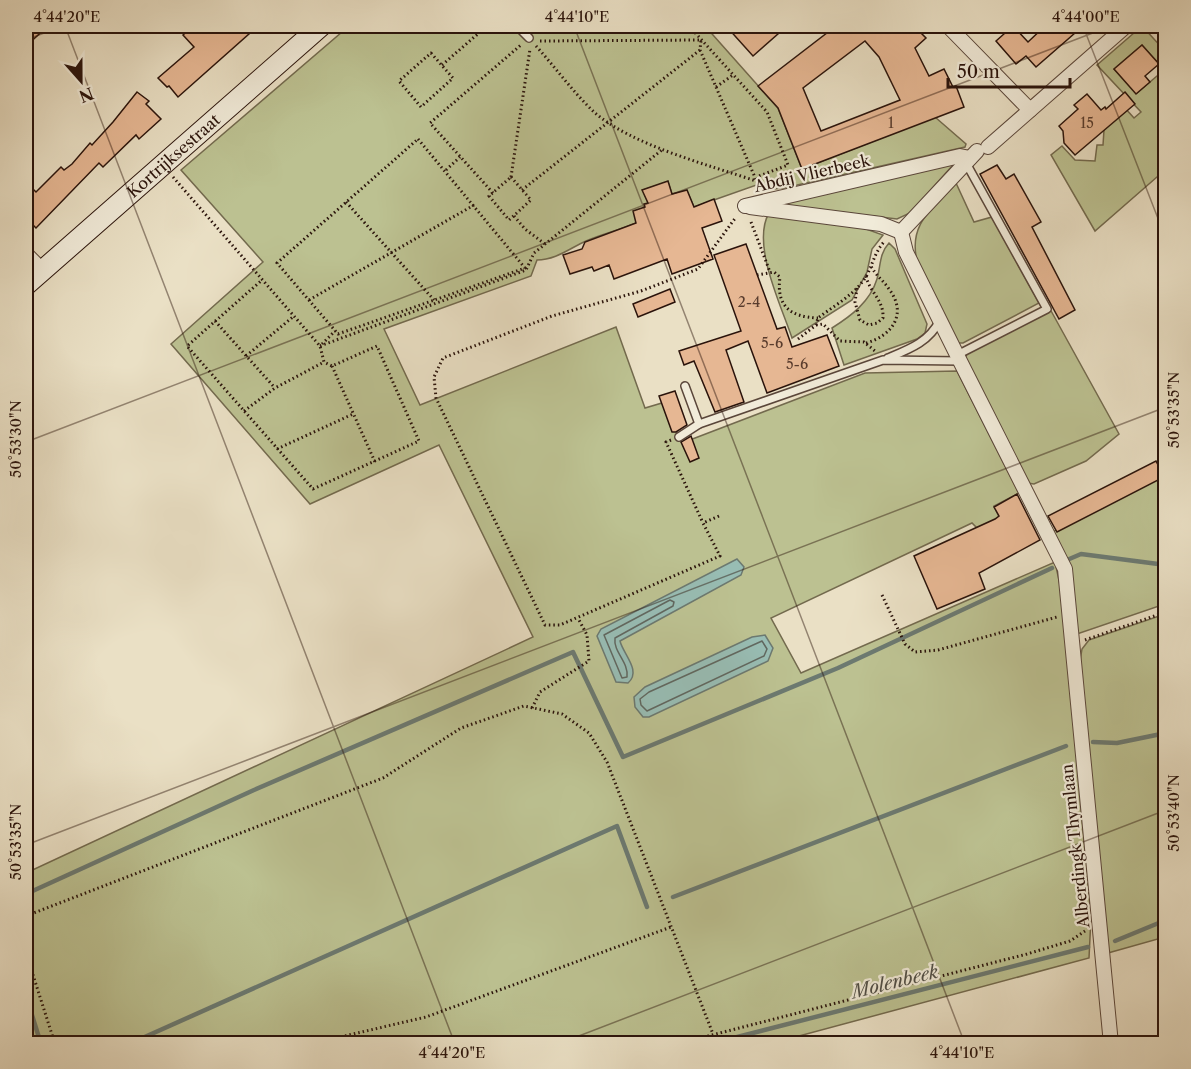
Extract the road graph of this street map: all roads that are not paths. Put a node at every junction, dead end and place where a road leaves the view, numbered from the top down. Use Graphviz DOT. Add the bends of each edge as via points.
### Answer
graph roads {
  1 [pos="321,26"];
  2 [pos="517,26"];
  3 [pos="948,26"];
  4 [pos="1126,26"];
  5 [pos="529,38"];
  6 [pos="1030,110"];
  7 [pos="976,155"];
  8 [pos="901,232"];
  9 [pos="26,254"];
  10 [pos="42,270"];
  11 [pos="26,285"];
  12 [pos="940,320"];
  13 [pos="958,358"];
  14 [pos="883,360"];
  15 [pos="685,386"];
  16 [pos="699,424"];
  17 [pos="679,437"];
  18 [pos="1111,1044"];
  1 -- 10 [label="street, Kortrijksestraat"];
  2 -- 5 [label="lane"];
  3 -- 6 [label="street"];
  4 -- 6 [label="street"];
  6 -- 7 [label="street"];
  7 -- 8 [label="street"];
  7 -- 8 [label="street, Abdij Vlierbeek" via="745,206 881,224"];
  7 -- 13 [label="lane" via="1047,309"];
  8 -- 12 [label="street" via="906,252"];
  9 -- 10 [label="street"];
  10 -- 11 [label="street, Kortrijksestraat"];
  12 -- 13 [label="street"];
  12 -- 14 [label="lane" via="933,333 915,347"];
  13 -- 14 [label="lane"];
  13 -- 18 [label="street, Alberdingk Thymlaan" via="1065,569"];
  14 -- 16 [label="lane"];
  15 -- 16 [label="lane"];
  16 -- 17 [label="lane"];
}
